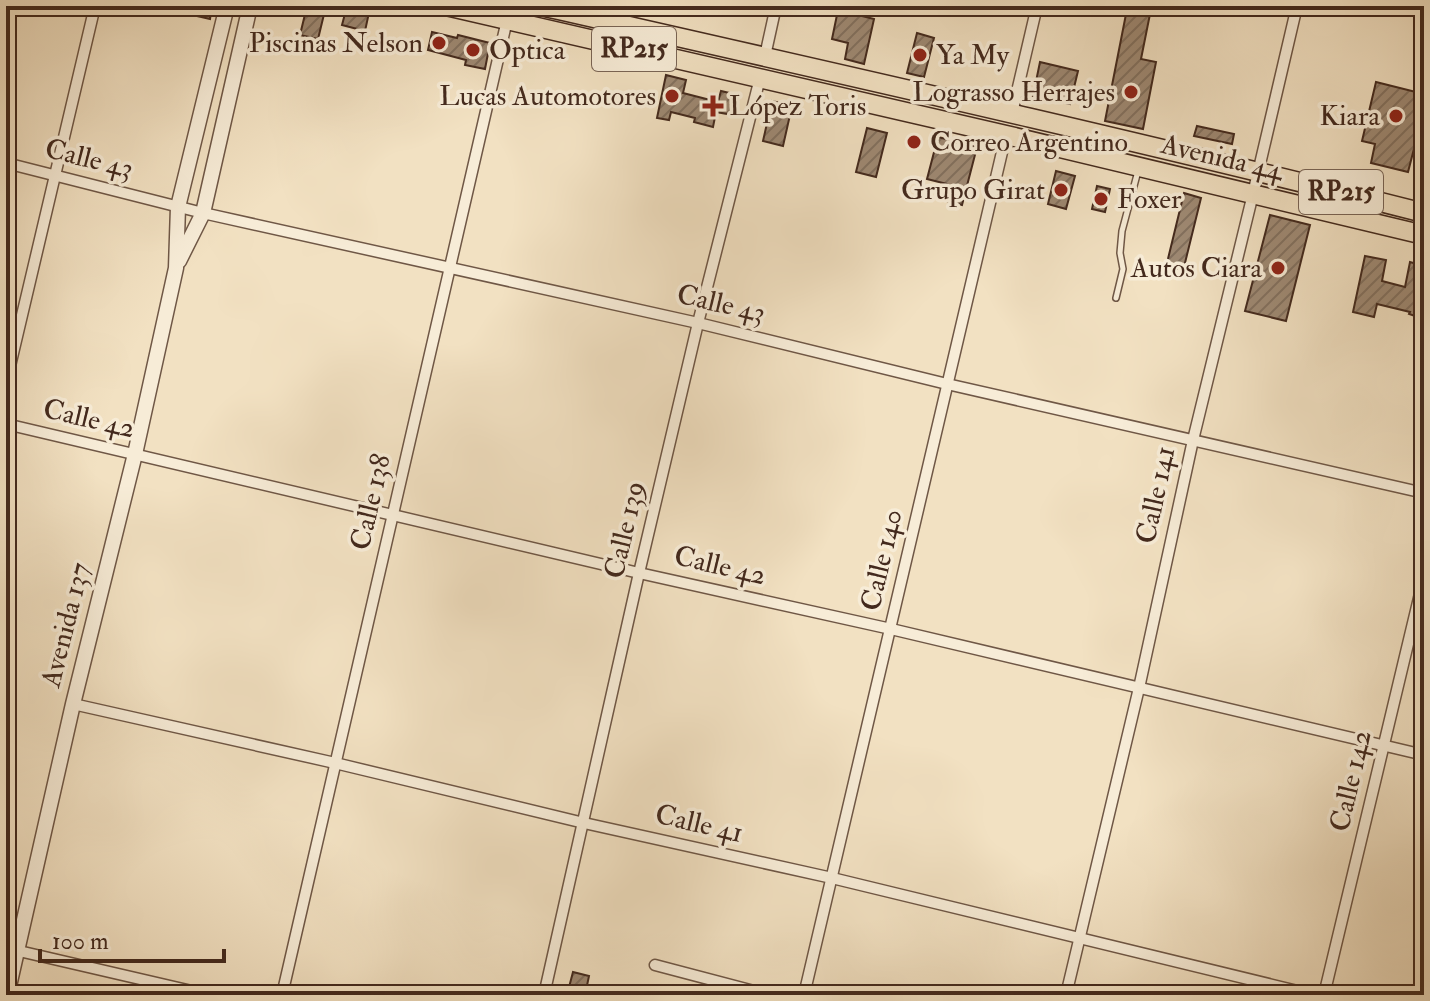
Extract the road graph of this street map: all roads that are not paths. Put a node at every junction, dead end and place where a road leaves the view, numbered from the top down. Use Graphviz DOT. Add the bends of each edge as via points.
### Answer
graph roads {
  1 [pos="95,6"];
  2 [pos="227,6"];
  3 [pos="250,6"];
  4 [pos="446,6"];
  5 [pos="541,6"];
  6 [pos="776,6"];
  7 [pos="1037,6"];
  8 [pos="1297,6"];
  9 [pos="507,20"];
  10 [pos="765,56"];
  11 [pos="760,78"];
  12 [pos="1012,113"];
  13 [pos="1006,135"];
  14 [pos="6,163"];
  15 [pos="1139,167"];
  16 [pos="1259,171"];
  17 [pos="56,175"];
  18 [pos="1253,194"];
  19 [pos="178,207"];
  20 [pos="203,213"];
  21 [pos="1424,213"];
  22 [pos="1424,235"];
  23 [pos="449,267"];
  24 [pos="176,268"];
  25 [pos="1116,298"];
  26 [pos="698,323"];
  27 [pos="6,383"];
  28 [pos="947,384"];
  29 [pos="6,424"];
  30 [pos="1193,440"];
  31 [pos="135,454"];
  32 [pos="1424,493"];
  33 [pos="393,515"];
  34 [pos="639,573"];
  35 [pos="1424,577"];
  36 [pos="891,629"];
  37 [pos="1139,688"];
  38 [pos="73,704"];
  39 [pos="1383,745"];
  40 [pos="1424,755"];
  41 [pos="335,763"];
  42 [pos="584,823"];
  43 [pos="832,878"];
  44 [pos="1079,939"];
  45 [pos="12,949"];
  46 [pos="655,965"];
  47 [pos="7,995"];
  48 [pos="209,995"];
  49 [pos="282,995"];
  50 [pos="544,995"];
  51 [pos="769,995"];
  52 [pos="804,995"];
  53 [pos="1066,995"];
  54 [pos="1314,995"];
  55 [pos="1324,995"];
  1 -- 17 [label="street"];
  2 -- 19 [label="street, Avenida 137"];
  3 -- 20 [label="street, Avenida 137"];
  4 -- 9 [label="highway, Avenida 44 / RP215"];
  5 -- 10 [label="highway, Avenida 44 / RP215"];
  6 -- 10 [label="street"];
  7 -- 12 [label="street"];
  8 -- 16 [label="street, Calle 141"];
  9 -- 11 [label="highway, Avenida 44 / RP215"];
  9 -- 23 [label="street, Calle 138"];
  10 -- 12 [label="highway, Avenida 44 / RP215"];
  11 -- 13 [label="highway, Avenida 44 / RP215"];
  11 -- 26 [label="street, Calle 139"];
  12 -- 16 [label="highway, Avenida 44 / RP215"];
  13 -- 15 [label="highway, Avenida 44 / RP215"];
  13 -- 28 [label="street, Calle 140"];
  14 -- 17 [label="street, Calle 43"];
  15 -- 18 [label="highway, Avenida 44 / RP215"];
  15 -- 25 [label="lane" via="1122,231 1123,269"];
  16 -- 18 [label="street, Calle 141"];
  16 -- 21 [label="highway, Avenida 44 / RP215"];
  17 -- 19 [label="street, Calle 43"];
  17 -- 27 [label="street"];
  18 -- 22 [label="highway, Avenida 44 / RP215"];
  18 -- 30 [label="street, Calle 141"];
  19 -- 20 [label="street, Calle 43"];
  19 -- 24 [label="street, Avenida 137"];
  20 -- 23 [label="street, Calle 43"];
  20 -- 24 [label="street, Avenida 137"];
  23 -- 26 [label="street, Calle 43"];
  23 -- 33 [label="street, Calle 138"];
  24 -- 31 [label="street, Avenida 137"];
  26 -- 28 [label="street, Calle 43"];
  26 -- 34 [label="street, Calle 139"];
  28 -- 30 [label="street, Calle 43"];
  28 -- 36 [label="street, Calle 140"];
  29 -- 31 [label="street, Calle 42"];
  30 -- 32 [label="street, Calle 43"];
  30 -- 37 [label="street, Calle 141"];
  31 -- 33 [label="street, Calle 42"];
  31 -- 38 [label="street, Avenida 137"];
  33 -- 34 [label="street, Calle 42"];
  33 -- 41 [label="street, Calle 138"];
  34 -- 36 [label="street, Calle 42"];
  34 -- 42 [label="street, Calle 139"];
  35 -- 39 [label="street, Calle 142"];
  36 -- 37 [label="street, Calle 42"];
  36 -- 43 [label="street, Calle 140"];
  37 -- 39 [label="street, Calle 42"];
  37 -- 44 [label="street, Calle 141"];
  38 -- 41 [label="street, Calle 41"];
  38 -- 45 [label="street, Avenida 137"];
  39 -- 40 [label="street, Calle 42"];
  39 -- 55 [label="street, Calle 142"];
  41 -- 42 [label="street, Calle 41"];
  41 -- 49 [label="street, Calle 138"];
  42 -- 43 [label="street, Calle 41"];
  42 -- 50 [label="street, Calle 139"];
  43 -- 44 [label="street, Calle 41"];
  43 -- 52 [label="street, Calle 140"];
  44 -- 53 [label="street, Calle 141"];
  44 -- 54 [label="street, Calle 41"];
  45 -- 47 [label="street, Avenida 137"];
  45 -- 48 [label="street"];
  46 -- 51 [label="street"];
}
